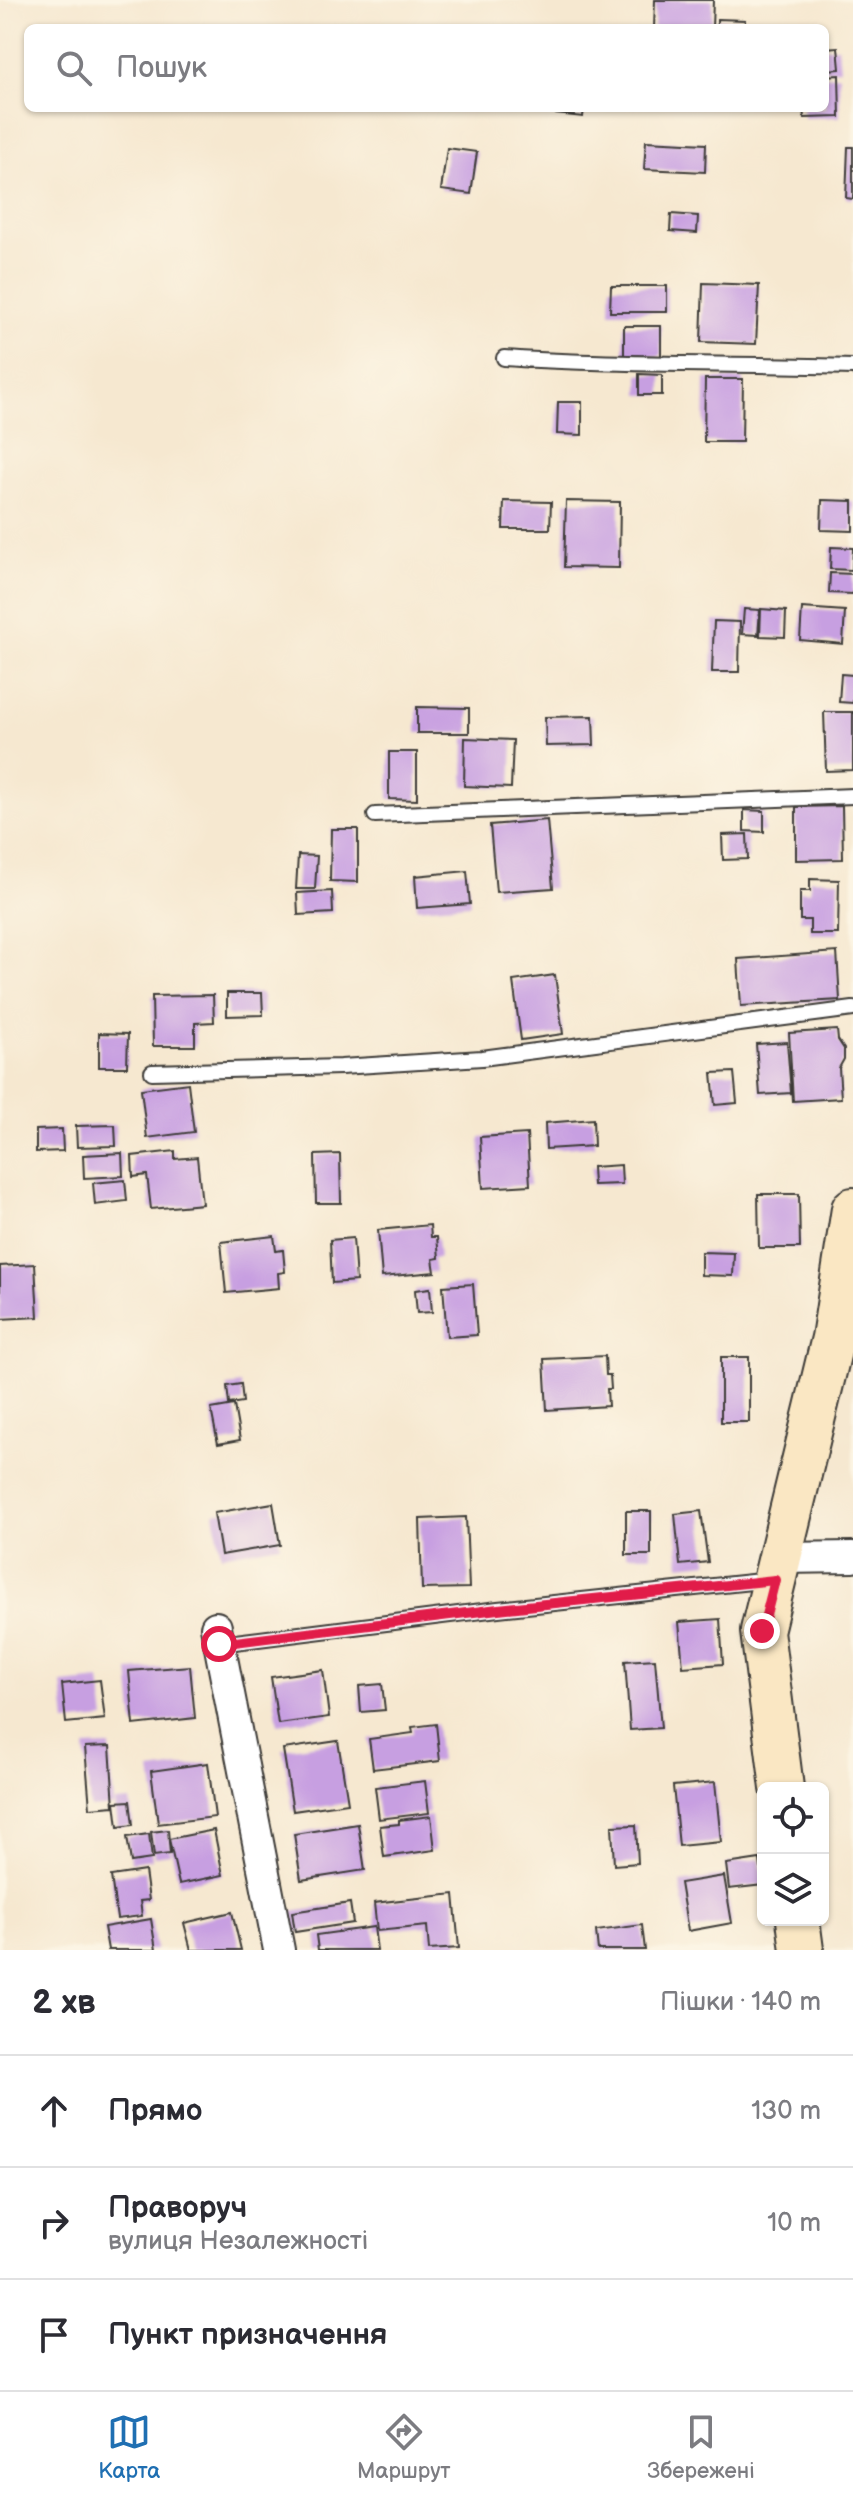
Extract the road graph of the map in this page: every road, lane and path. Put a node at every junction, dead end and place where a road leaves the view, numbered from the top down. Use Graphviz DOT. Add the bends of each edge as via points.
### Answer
graph roads {
  1 [pos="504,358"];
  2 [pos="853,367"];
  3 [pos="853,796"];
  4 [pos="375,815"];
  5 [pos="853,1009"];
  6 [pos="152,1072"];
  7 [pos="853,1209"];
  8 [pos="853,1557"];
  9 [pos="777,1569"];
  10 [pos="217,1635"];
  11 [pos="781,1782"];
  12 [pos="799,1926"];
  13 [pos="279,1950"];
  14 [pos="802,1950"];
  1 -- 2 [label="lane"];
  3 -- 4 [label="lane"];
  5 -- 6 [label="lane" via="482,1058"];
  7 -- 9 [label="street" via="833,1338"];
  8 -- 9 [label="street"];
  9 -- 10 [label="lane" via="513,1607"];
  9 -- 11 [label="street" via="762,1631"];
  10 -- 13 [label="street"];
  12 -- 14 [label="street"];
}
